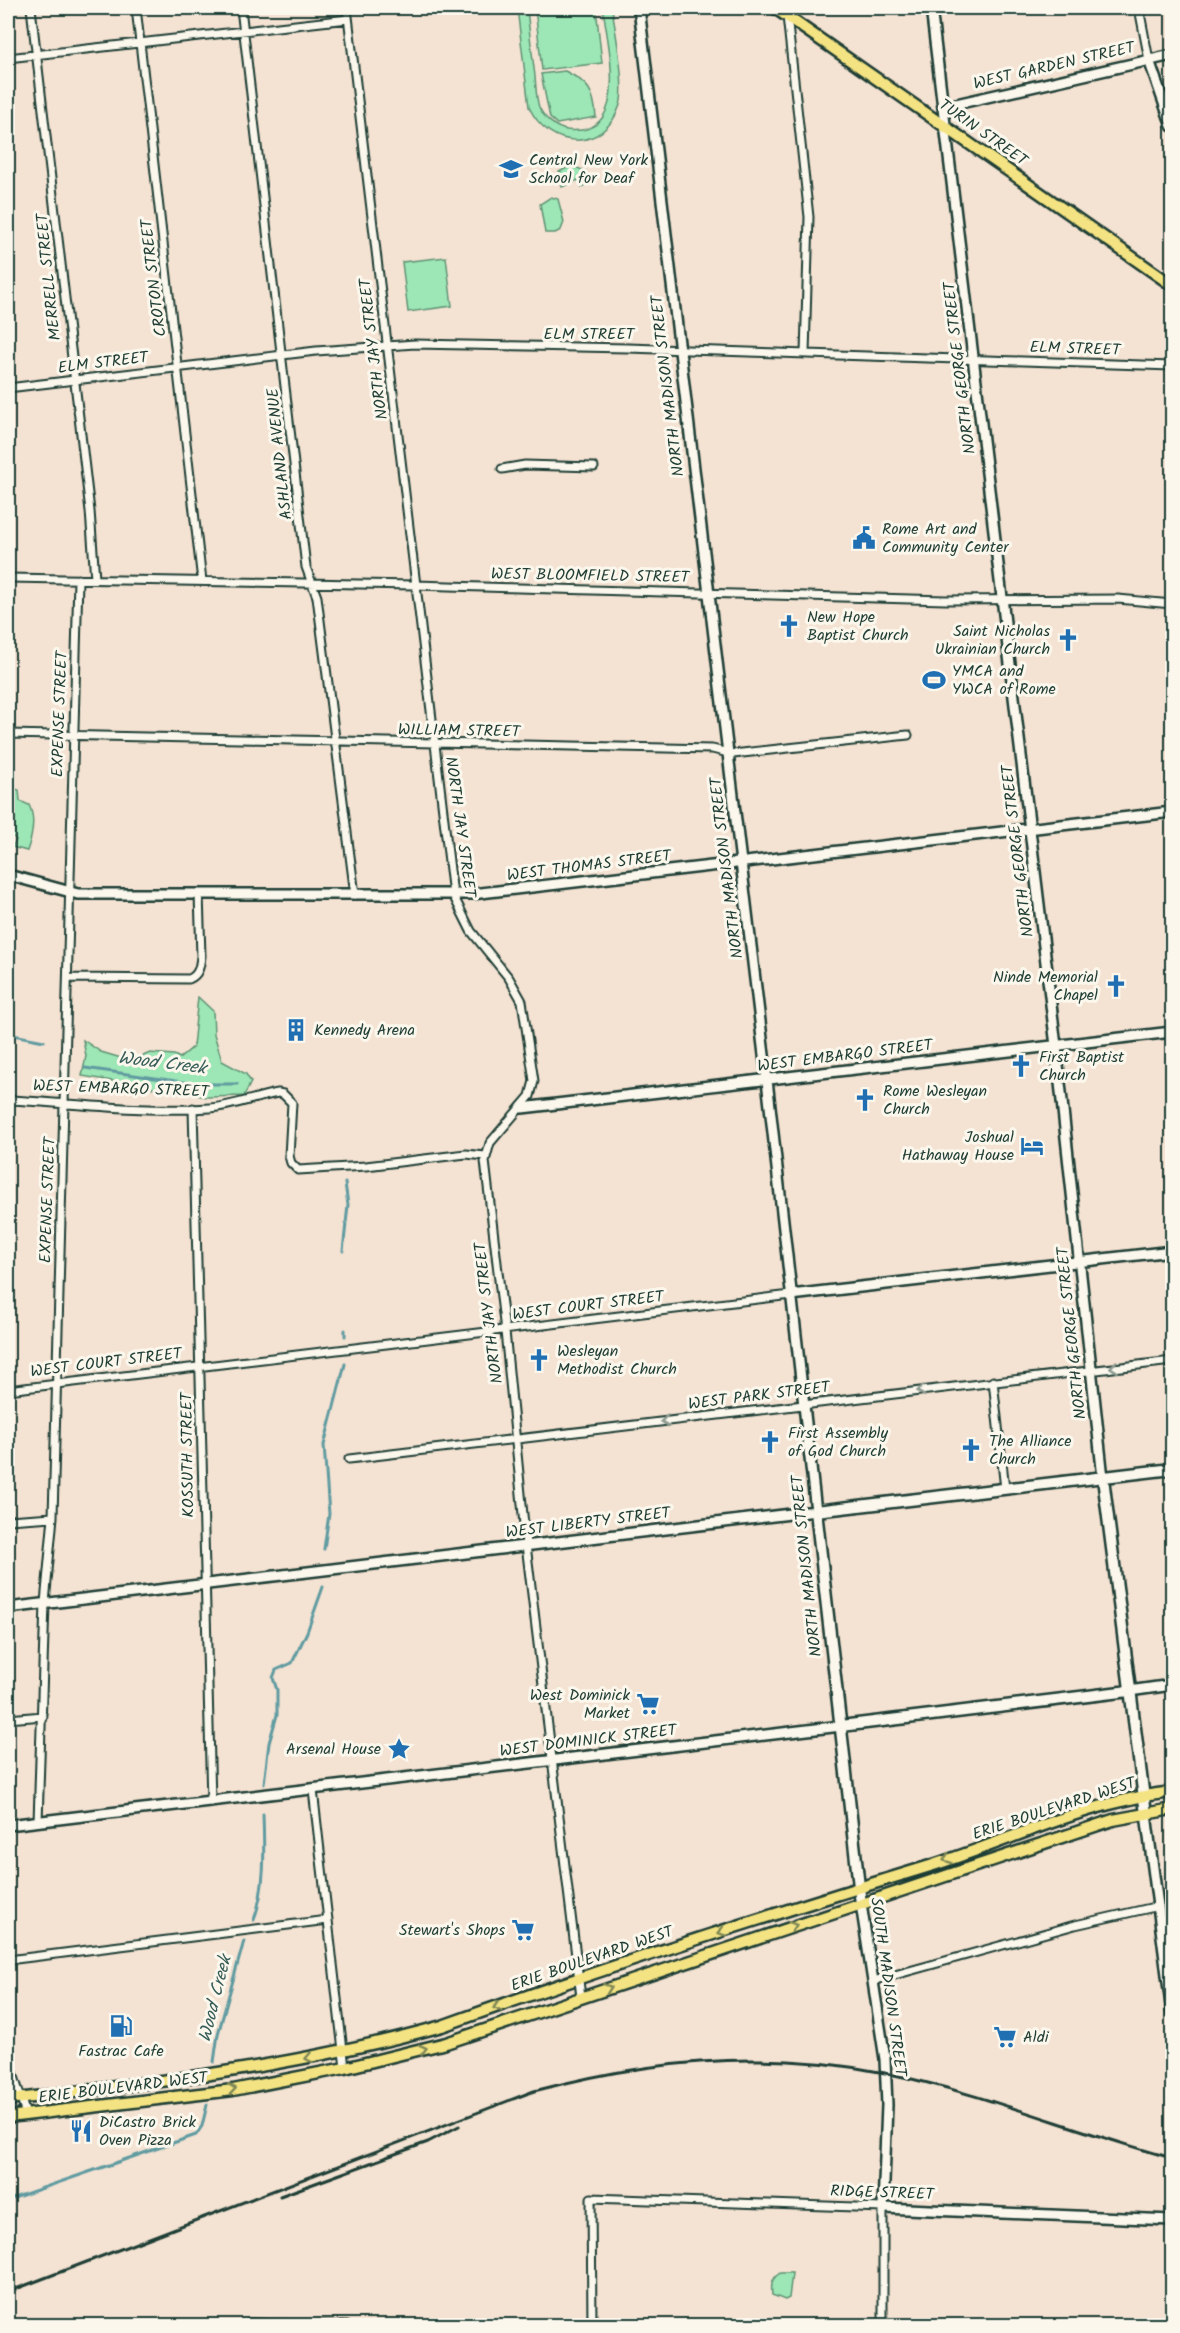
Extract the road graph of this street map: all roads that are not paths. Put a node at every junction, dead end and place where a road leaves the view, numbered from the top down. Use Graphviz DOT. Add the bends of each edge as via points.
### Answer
graph roads {
  1 [pos="31,8"];
  2 [pos="136,8"];
  3 [pos="241,8"];
  4 [pos="347,8"];
  5 [pos="639,8"];
  6 [pos="775,8"];
  7 [pos="931,8"];
  8 [pos="1139,8"];
  9 [pos="787,16"];
  10 [pos="348,19"];
  11 [pos="244,32"];
  12 [pos="140,42"];
  13 [pos="36,55"];
  14 [pos="1173,55"];
  15 [pos="8,58"];
  16 [pos="1149,60"];
  17 [pos="943,107"];
  18 [pos="945,125"];
  19 [pos="1173,126"];
  20 [pos="1173,285"];
  21 [pos="387,345"];
  22 [pos="680,350"];
  23 [pos="805,354"];
  24 [pos="283,355"];
  25 [pos="974,359"];
  26 [pos="1173,366"];
  27 [pos="179,368"];
  28 [pos="74,380"];
  29 [pos="8,388"];
  30 [pos="594,467"];
  31 [pos="502,469"];
  32 [pos="8,578"];
  33 [pos="78,579"];
  34 [pos="95,579"];
  35 [pos="202,581"];
  36 [pos="312,583"];
  37 [pos="415,585"];
  38 [pos="708,592"];
  39 [pos="1003,601"];
  40 [pos="1173,604"];
  41 [pos="8,734"];
  42 [pos="908,735"];
  43 [pos="74,736"];
  44 [pos="334,741"];
  45 [pos="434,744"];
  46 [pos="728,752"];
  47 [pos="1173,812"];
  48 [pos="1030,828"];
  49 [pos="741,864"];
  50 [pos="8,875"];
  51 [pos="69,892"];
  52 [pos="199,894"];
  53 [pos="355,895"];
  54 [pos="453,895"];
  55 [pos="68,978"];
  56 [pos="1173,1032"];
  57 [pos="1056,1046"];
  58 [pos="767,1080"];
  59 [pos="8,1100"];
  60 [pos="65,1103"];
  61 [pos="522,1107"];
  62 [pos="193,1108"];
  63 [pos="485,1156"];
  64 [pos="1173,1251"];
  65 [pos="1079,1262"];
  66 [pos="791,1295"];
  67 [pos="505,1331"];
  68 [pos="1173,1361"];
  69 [pos="200,1368"];
  70 [pos="1090,1369"];
  71 [pos="993,1381"];
  72 [pos="57,1384"];
  73 [pos="8,1390"];
  74 [pos="805,1405"];
  75 [pos="517,1438"];
  76 [pos="349,1459"];
  77 [pos="1173,1469"];
  78 [pos="1103,1478"];
  79 [pos="1005,1489"];
  80 [pos="816,1511"];
  81 [pos="53,1517"];
  82 [pos="8,1520"];
  83 [pos="526,1545"];
  84 [pos="203,1584"];
  85 [pos="45,1603"];
  86 [pos="8,1608"];
  87 [pos="1173,1685"];
  88 [pos="1129,1691"];
  89 [pos="43,1716"];
  90 [pos="8,1719"];
  91 [pos="841,1726"];
  92 [pos="552,1759"];
  93 [pos="313,1790"];
  94 [pos="1173,1792"];
  95 [pos="1142,1795"];
  96 [pos="211,1802"];
  97 [pos="1173,1809"];
  98 [pos="1146,1814"];
  99 [pos="38,1822"];
  100 [pos="8,1825"];
  101 [pos="860,1885"];
  102 [pos="861,1904"];
  103 [pos="1159,1906"];
  104 [pos="328,1920"];
  105 [pos="8,1960"];
  106 [pos="579,1980"];
  107 [pos="873,1981"];
  108 [pos="581,1997"];
  109 [pos="1173,2013"];
  110 [pos="344,2051"];
  111 [pos="8,2057"];
  112 [pos="345,2068"];
  113 [pos="21,2099"];
  114 [pos="8,2100"];
  115 [pos="26,2115"];
  116 [pos="8,2117"];
  117 [pos="883,2208"];
  118 [pos="1173,2220"];
  119 [pos="250,2323"];
  120 [pos="347,2325"];
  121 [pos="592,2325"];
  122 [pos="883,2325"];
  1 -- 13 [label="street, MERRELL STREET"];
  2 -- 12 [label="street, CROTON STREET"];
  3 -- 11 [label="street, ASHLAND AVENUE"];
  4 -- 10 [label="street, NORTH JAY STREET"];
  5 -- 22 [label="street, NORTH MADISON STREET"];
  6 -- 9 [label="main road, TURIN STREET"];
  7 -- 17 [label="street, NORTH GEORGE STREET"];
  8 -- 16 [label="street"];
  9 -- 18 [label="main road, TURIN STREET"];
  9 -- 23 [label="street" via="809,217"];
  10 -- 11 [label="street"];
  10 -- 21 [label="street, NORTH JAY STREET"];
  11 -- 12 [label="street"];
  11 -- 24 [label="street, ASHLAND AVENUE"];
  12 -- 13 [label="street"];
  12 -- 27 [label="street, CROTON STREET"];
  13 -- 15 [label="street"];
  13 -- 28 [label="street, MERRELL STREET"];
  14 -- 16 [label="street, WEST GARDEN STREET"];
  16 -- 17 [label="street, WEST GARDEN STREET"];
  16 -- 19 [label="street"];
  17 -- 18 [label="street, NORTH GEORGE STREET"];
  18 -- 20 [label="main road, TURIN STREET"];
  18 -- 25 [label="street, NORTH GEORGE STREET"];
  21 -- 22 [label="street, ELM STREET"];
  21 -- 24 [label="street, ELM STREET"];
  21 -- 37 [label="street, NORTH JAY STREET"];
  22 -- 23 [label="street, ELM STREET"];
  22 -- 38 [label="street, NORTH MADISON STREET"];
  23 -- 25 [label="street, ELM STREET"];
  24 -- 27 [label="street, ELM STREET"];
  24 -- 36 [label="street, ASHLAND AVENUE" via="306,567"];
  25 -- 26 [label="street, ELM STREET"];
  25 -- 39 [label="street, NORTH GEORGE STREET"];
  27 -- 28 [label="street, ELM STREET"];
  27 -- 35 [label="street, CROTON STREET"];
  28 -- 29 [label="street, ELM STREET"];
  28 -- 34 [label="street, MERRELL STREET"];
  30 -- 31 [label="street" via="525,465"];
  32 -- 33 [label="street, WEST BLOOMFIELD STREET"];
  33 -- 34 [label="street, WEST BLOOMFIELD STREET"];
  33 -- 43 [label="street, EXPENSE STREET"];
  34 -- 35 [label="street, WEST BLOOMFIELD STREET"];
  35 -- 36 [label="street, WEST BLOOMFIELD STREET"];
  36 -- 37 [label="street, WEST BLOOMFIELD STREET"];
  36 -- 44 [label="street, ASHLAND AVENUE" via="317,597"];
  37 -- 38 [label="street, WEST BLOOMFIELD STREET"];
  37 -- 45 [label="street, NORTH JAY STREET"];
  38 -- 39 [label="street, WEST BLOOMFIELD STREET"];
  38 -- 46 [label="street, NORTH MADISON STREET"];
  39 -- 40 [label="street, WEST BLOOMFIELD STREET" via="1118,599"];
  39 -- 48 [label="street, NORTH GEORGE STREET"];
  41 -- 43 [label="street, WILLIAM STREET"];
  42 -- 46 [label="street, WILLIAM STREET" via="745,754"];
  43 -- 44 [label="street, WILLIAM STREET"];
  43 -- 51 [label="street, EXPENSE STREET"];
  44 -- 45 [label="street, WILLIAM STREET"];
  44 -- 53 [label="street, ASHLAND AVENUE"];
  45 -- 46 [label="street, WILLIAM STREET"];
  45 -- 54 [label="street, NORTH JAY STREET"];
  46 -- 49 [label="street, NORTH MADISON STREET"];
  47 -- 48 [label="street, WEST THOMAS STREET"];
  48 -- 49 [label="street, WEST THOMAS STREET"];
  48 -- 57 [label="street, NORTH GEORGE STREET"];
  49 -- 54 [label="street, WEST THOMAS STREET"];
  49 -- 58 [label="street, NORTH MADISON STREET"];
  50 -- 51 [label="street, WEST THOMAS STREET"];
  51 -- 52 [label="street, WEST THOMAS STREET"];
  51 -- 55 [label="street, EXPENSE STREET"];
  52 -- 53 [label="street, WEST THOMAS STREET"];
  52 -- 55 [label="street" via="201,956 195,976"];
  53 -- 54 [label="street, WEST THOMAS STREET"];
  54 -- 61 [label="street, NORTH JAY STREET" via="471,931 509,978 522,1001 534,1081"];
  55 -- 60 [label="street, EXPENSE STREET"];
  56 -- 57 [label="street, WEST EMBARGO STREET"];
  57 -- 58 [label="street, WEST EMBARGO STREET"];
  57 -- 65 [label="street, NORTH GEORGE STREET"];
  58 -- 61 [label="street, WEST EMBARGO STREET"];
  58 -- 66 [label="street, NORTH MADISON STREET"];
  59 -- 60 [label="street, WEST EMBARGO STREET"];
  60 -- 62 [label="street, WEST EMBARGO STREET"];
  60 -- 72 [label="street, EXPENSE STREET"];
  61 -- 63 [label="street, NORTH JAY STREET" via="490,1143"];
  62 -- 63 [label="street, WEST EMBARGO STREET" via="283,1094 292,1103 289,1156 298,1170 466,1154"];
  62 -- 69 [label="street, KOSSUTH STREET"];
  63 -- 67 [label="street, NORTH JAY STREET"];
  64 -- 65 [label="street, WEST COURT STREET"];
  65 -- 66 [label="street, WEST COURT STREET"];
  65 -- 70 [label="street, NORTH GEORGE STREET"];
  66 -- 67 [label="street, WEST COURT STREET"];
  66 -- 74 [label="street, NORTH MADISON STREET"];
  67 -- 69 [label="street, WEST COURT STREET"];
  67 -- 75 [label="street, NORTH JAY STREET"];
  68 -- 70 [label="street, WEST PARK STREET, one-way"];
  69 -- 72 [label="street, WEST COURT STREET"];
  69 -- 84 [label="street, KOSSUTH STREET"];
  70 -- 71 [label="street, WEST PARK STREET"];
  70 -- 78 [label="street, NORTH GEORGE STREET"];
  71 -- 74 [label="street, WEST PARK STREET, one-way"];
  71 -- 79 [label="street"];
  72 -- 73 [label="street, WEST COURT STREET"];
  72 -- 81 [label="street, EXPENSE STREET"];
  74 -- 75 [label="street, WEST PARK STREET, one-way"];
  74 -- 80 [label="street, NORTH MADISON STREET"];
  75 -- 76 [label="street, WEST PARK STREET"];
  75 -- 83 [label="street, NORTH JAY STREET"];
  77 -- 78 [label="main road, WEST LIBERTY STREET"];
  78 -- 79 [label="main road, WEST LIBERTY STREET"];
  78 -- 88 [label="main road, NORTH GEORGE STREET"];
  79 -- 80 [label="main road, WEST LIBERTY STREET"];
  80 -- 83 [label="street, WEST LIBERTY STREET"];
  80 -- 91 [label="main road, NORTH MADISON STREET"];
  81 -- 82 [label="street"];
  81 -- 85 [label="street, EXPENSE STREET"];
  83 -- 84 [label="street, WEST LIBERTY STREET" via="320,1573"];
  83 -- 92 [label="street, NORTH JAY STREET"];
  84 -- 85 [label="street, WEST LIBERTY STREET"];
  84 -- 96 [label="street, KOSSUTH STREET"];
  85 -- 86 [label="street, WEST LIBERTY STREET"];
  85 -- 89 [label="street, EXPENSE STREET"];
  87 -- 88 [label="street, WEST DOMINICK STREET"];
  88 -- 91 [label="main road, WEST DOMINICK STREET"];
  88 -- 95 [label="main road, NORTH GEORGE STREET"];
  89 -- 90 [label="street"];
  89 -- 99 [label="street, EXPENSE STREET"];
  91 -- 92 [label="street, WEST DOMINICK STREET"];
  91 -- 101 [label="main road, SOUTH MADISON STREET"];
  92 -- 93 [label="street, WEST DOMINICK STREET"];
  92 -- 106 [label="street, NORTH JAY STREET"];
  93 -- 96 [label="street, WEST DOMINICK STREET"];
  93 -- 104 [label="street"];
  94 -- 95 [label="main road, ERIE BOULEVARD WEST"];
  95 -- 98 [label="main road, NORTH GEORGE STREET"];
  95 -- 101 [label="main road, ERIE BOULEVARD WEST, one-way"];
  96 -- 99 [label="street, WEST DOMINICK STREET"];
  97 -- 98 [label="main road, ERIE BOULEVARD WEST"];
  98 -- 102 [label="main road, ERIE BOULEVARD WEST" via="1113,1820"];
  98 -- 103 [label="street"];
  99 -- 100 [label="street, WEST DOMINICK STREET"];
  101 -- 102 [label="main road, SOUTH MADISON STREET"];
  101 -- 106 [label="main road, ERIE BOULEVARD WEST, one-way"];
  102 -- 107 [label="street, SOUTH MADISON STREET"];
  108 -- 102 [label="main road, ERIE BOULEVARD WEST, one-way"];
  103 -- 107 [label="street"];
  103 -- 109 [label="street"];
  104 -- 105 [label="street"];
  104 -- 110 [label="street"];
  106 -- 108 [label="street, NORTH JAY STREET"];
  106 -- 110 [label="main road, ERIE BOULEVARD WEST, one-way" via="442,2026"];
  107 -- 117 [label="street, SOUTH MADISON STREET" via="885,2059 887,2104"];
  112 -- 108 [label="main road, ERIE BOULEVARD WEST, one-way" via="446,2043"];
  110 -- 112 [label="street"];
  110 -- 113 [label="main road, ERIE BOULEVARD WEST, one-way" via="233,2072"];
  111 -- 113 [label="street"];
  115 -- 112 [label="main road, ERIE BOULEVARD WEST, one-way" via="233,2090"];
  113 -- 114 [label="main road, ERIE BOULEVARD WEST"];
  113 -- 115 [label="street"];
  115 -- 116 [label="main road, ERIE BOULEVARD WEST"];
  117 -- 118 [label="street, RIDGE STREET"];
  117 -- 121 [label="street, RIDGE STREET" via="591,2198"];
  117 -- 122 [label="street, SOUTH MADISON STREET"];
  119 -- 120 [label="street"];
}
